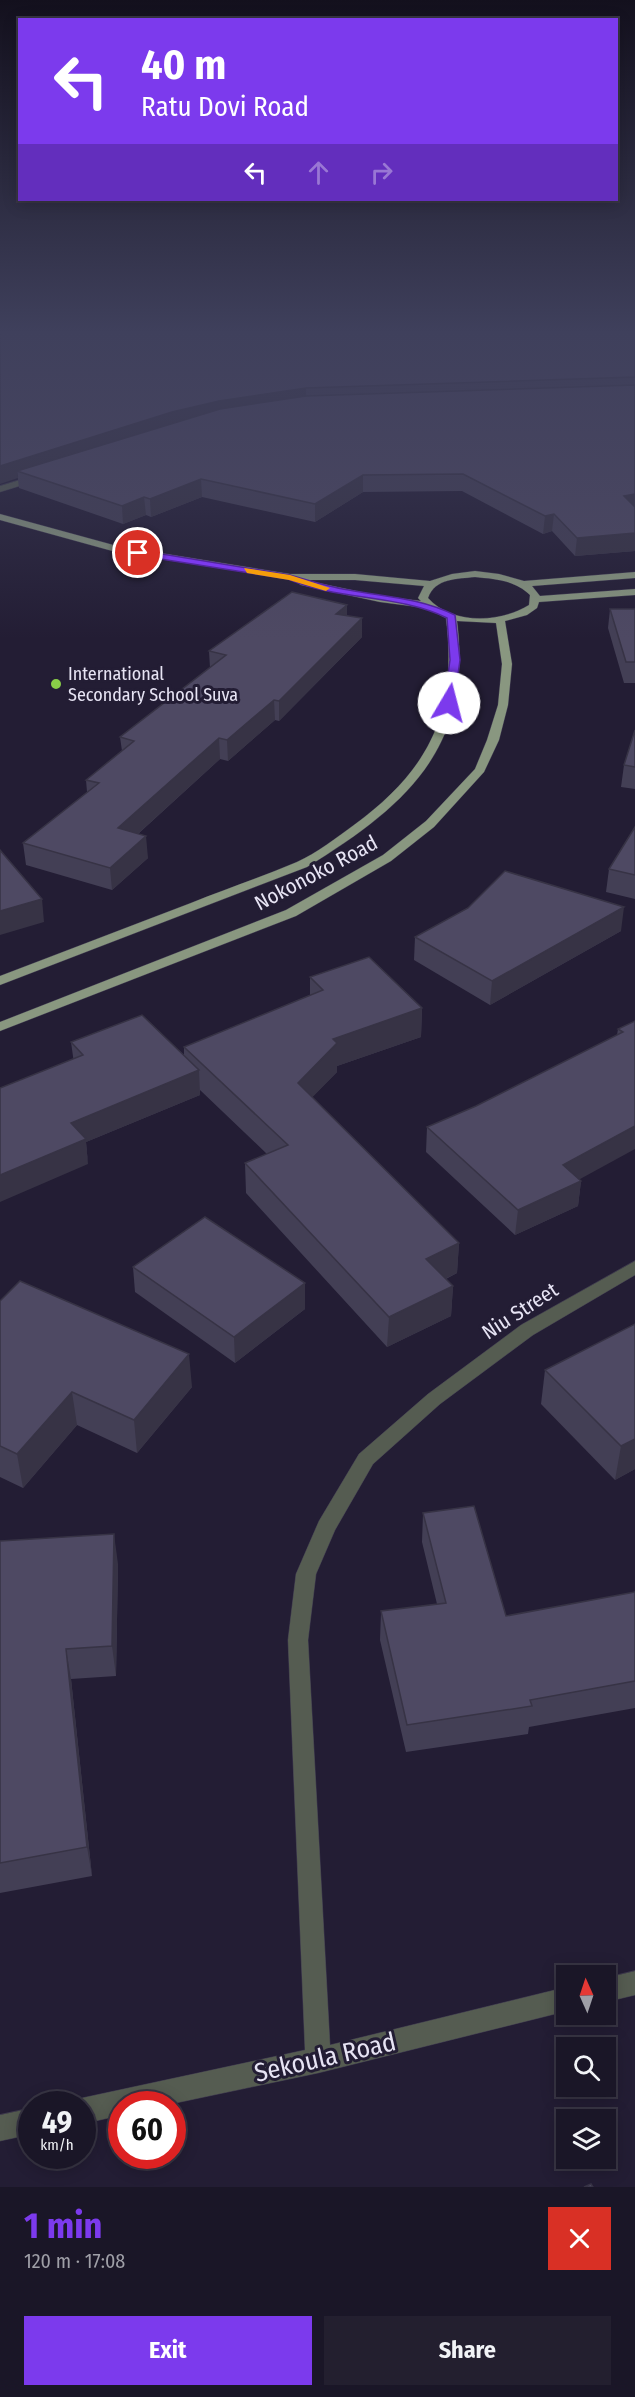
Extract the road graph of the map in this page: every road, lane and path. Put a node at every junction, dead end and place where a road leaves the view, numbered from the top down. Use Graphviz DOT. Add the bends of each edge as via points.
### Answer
graph roads {
  1 [pos="44,475"];
  2 [pos="0,489"];
  3 [pos="0,517"];
  4 [pos="635,575"];
  5 [pos="290,577"];
  6 [pos="431,584"];
  7 [pos="523,584"];
  8 [pos="635,592"];
  9 [pos="536,599"];
  10 [pos="427,605"];
  11 [pos="452,617"];
  12 [pos="500,620"];
  13 [pos="0,981"];
  14 [pos="0,1028"];
  15 [pos="635,1267"];
  16 [pos="635,1983"];
  17 [pos="616,1988"];
  18 [pos="556,2002"];
  19 [pos="318,2060"];
  20 [pos="96,2108"];
  21 [pos="18,2124"];
  22 [pos="0,2128"];
  1 -- 2 [label="street"];
  3 -- 5 [label="main road" via="116,549"];
  4 -- 7 [label="main road"];
  5 -- 6 [label="main road" via="355,577"];
  5 -- 10 [label="main road" via="349,593"];
  6 -- 7 [label="main road" via="475,574"];
  6 -- 10 [label="main road" via="424,591"];
  7 -- 9 [label="main road"];
  8 -- 9 [label="main road"];
  9 -- 12 [label="main road" via="527,612"];
  10 -- 11 [label="main road"];
  11 -- 12 [label="main road"];
  11 -- 13 [label="main road, Nokonoko Road" via="455,660 449,703 437,737 424,765 376,813 303,864"];
  12 -- 14 [label="main road, Nokonoko Road" via="507,664 503,705 493,740 480,770 430,824 387,858 291,913"];
  15 -- 19 [label="street, Niu Street" via="527,1330 434,1400 366,1459 326,1527 306,1574 298,1640"];
  16 -- 17 [label="street"];
  18 -- 19 [label="street, Sekoula Road"];
  19 -- 20 [label="street, Sekoula Road"];
  21 -- 22 [label="street"];
}
